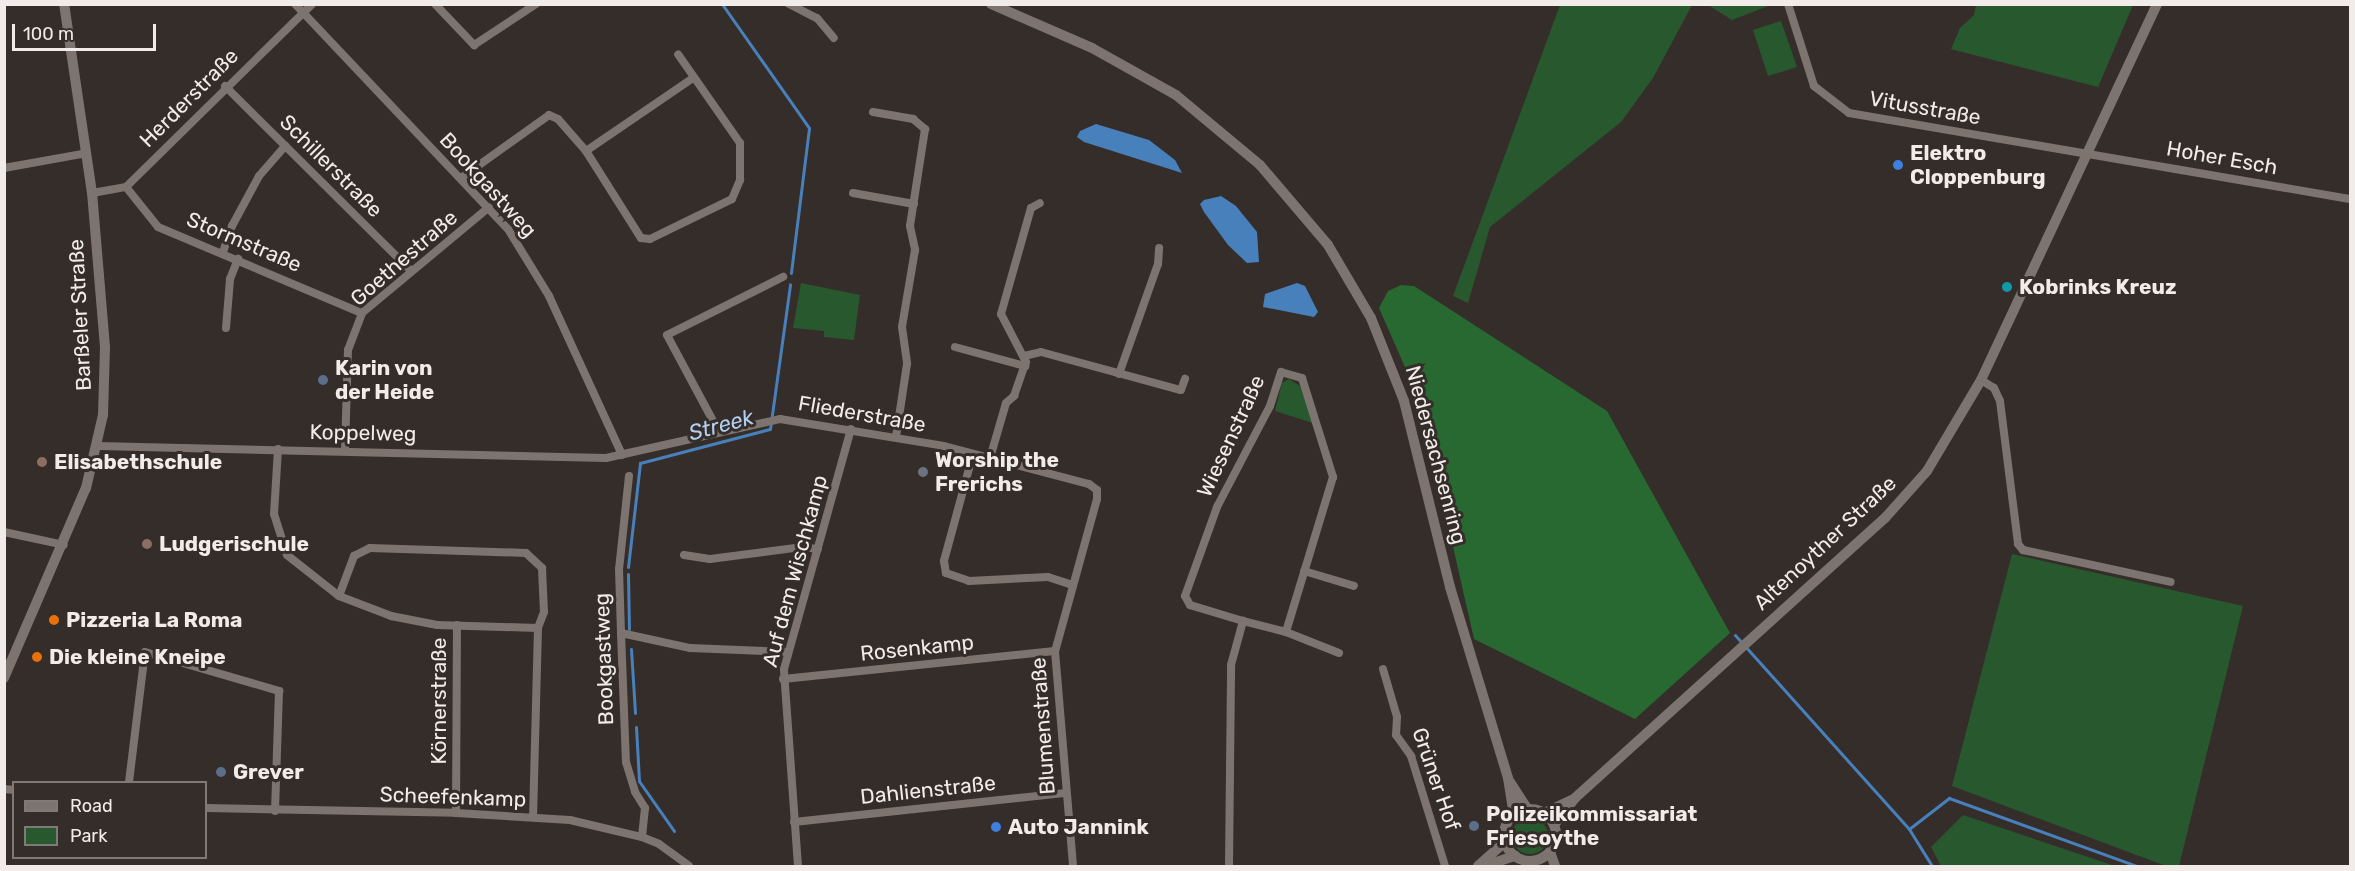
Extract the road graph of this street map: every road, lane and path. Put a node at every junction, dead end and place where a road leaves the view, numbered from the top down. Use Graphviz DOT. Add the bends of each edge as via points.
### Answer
graph roads {
  1 [pos="64,4"];
  2 [pos="295,4"];
  3 [pos="312,4"];
  4 [pos="435,4"];
  5 [pos="536,4"];
  6 [pos="789,4"];
  7 [pos="991,4"];
  8 [pos="1788,4"];
  9 [pos="2157,4"];
  10 [pos="302,12"];
  11 [pos="834,38"];
  12 [pos="678,54"];
  13 [pos="693,78"];
  14 [pos="225,86"];
  15 [pos="873,112"];
  16 [pos="285,146"];
  17 [pos="586,151"];
  18 [pos="87,153"];
  19 [pos="2088,153"];
  20 [pos="4,168"];
  21 [pos="461,178"];
  22 [pos="126,187"];
  23 [pos="92,193"];
  24 [pos="853,193"];
  25 [pos="2350,199"];
  26 [pos="1040,203"];
  27 [pos="914,204"];
  28 [pos="489,207"];
  29 [pos="1159,248"];
  30 [pos="223,252"];
  31 [pos="238,259"];
  32 [pos="411,271"];
  33 [pos="783,277"];
  34 [pos="362,313"];
  35 [pos="226,328"];
  36 [pos="955,347"];
  37 [pos="1024,356"];
  38 [pos="1025,366"];
  39 [pos="1119,374"];
  40 [pos="1185,379"];
  41 [pos="1981,380"];
  42 [pos="851,429"];
  43 [pos="719,432"];
  44 [pos="896,437"];
  45 [pos="98,446"];
  46 [pos="278,449"];
  47 [pos="345,450"];
  48 [pos="973,454"];
  49 [pos="624,455"];
  50 [pos="990,458"];
  51 [pos="629,476"];
  52 [pos="1089,484"];
  53 [pos="4,532"];
  54 [pos="64,545"];
  55 [pos="818,549"];
  56 [pos="684,555"];
  57 [pos="1304,571"];
  58 [pos="2171,582"];
  59 [pos="1070,584"];
  60 [pos="1354,586"];
  61 [pos="339,596"];
  62 [pos="1243,621"];
  63 [pos="457,625"];
  64 [pos="538,628"];
  65 [pos="1286,632"];
  66 [pos="621,633"];
  67 [pos="1055,651"];
  68 [pos="788,652"];
  69 [pos="1339,653"];
  70 [pos="1383,669"];
  71 [pos="4,678"];
  72 [pos="783,680"];
  73 [pos="1508,778"];
  74 [pos="129,781"];
  75 [pos="1066,793"];
  76 [pos="1575,798"];
  77 [pos="207,808"];
  78 [pos="1528,810"];
  79 [pos="275,811"];
  80 [pos="456,813"];
  81 [pos="1544,813"];
  82 [pos="1514,815"];
  83 [pos="533,817"];
  84 [pos="794,822"];
  85 [pos="1554,825"];
  86 [pos="642,837"];
  87 [pos="1505,842"];
  88 [pos="1550,852"];
  89 [pos="1515,856"];
  90 [pos="1539,864"];
  91 [pos="688,867"];
  92 [pos="798,867"];
  93 [pos="1073,867"];
  94 [pos="1229,867"];
  95 [pos="1445,867"];
  96 [pos="1478,867"];
  97 [pos="1484,867"];
  98 [pos="1555,867"];
  1 -- 18 [label="main road, Barßeler Straße"];
  2 -- 10 [label="street, Bookgastweg"];
  3 -- 10 [label="street, Herderstraße"];
  4 -- 5 [label="street" via="474,45"];
  6 -- 11 [label="street" via="817,18"];
  7 -- 73 [label="main road, Niedersachsenring" via="1101,53 1176,95 1260,165 1328,245 1371,318 1404,401 1450,587"];
  8 -- 19 [label="street, Vitusstraße" via="1814,86 1849,113"];
  9 -- 19 [label="main road, Altenoyther Straße"];
  10 -- 14 [label="street, Herderstraße"];
  10 -- 21 [label="street, Bookgastweg"];
  12 -- 13 [label="street"];
  13 -- 17 [label="street"];
  13 -- 17 [label="street" via="740,143 740,180 732,199 650,239 641,238"];
  14 -- 16 [label="street, Schillerstraße"];
  14 -- 22 [label="street, Herderstraße"];
  15 -- 27 [label="street" via="913,119 925,129"];
  16 -- 30 [label="street" via="259,176"];
  16 -- 32 [label="street, Schillerstraße"];
  17 -- 21 [label="street" via="558,119 549,115"];
  18 -- 20 [label="street"];
  18 -- 23 [label="main road, Barßeler Straße"];
  19 -- 25 [label="street, Hoher Esch"];
  19 -- 41 [label="main road, Altenoyther Straße"];
  21 -- 28 [label="street, Bookgastweg"];
  22 -- 23 [label="street"];
  22 -- 30 [label="street, Stormstraße" via="158,227"];
  23 -- 45 [label="main road, Barßeler Straße" via="105,347"];
  24 -- 27 [label="street"];
  26 -- 37 [label="street" via="1031,208 1001,314"];
  27 -- 44 [label="street" via="910,226 915,250 902,327 907,364"];
  28 -- 32 [label="street, Goethestraße"];
  28 -- 49 [label="street, Bookgastweg" via="534,267"];
  29 -- 39 [label="street" via="1158,264"];
  30 -- 31 [label="street, Stormstraße"];
  31 -- 34 [label="street, Stormstraße"];
  31 -- 35 [label="street" via="230,279"];
  32 -- 34 [label="street, Goethestraße"];
  33 -- 43 [label="street" via="667,335"];
  34 -- 47 [label="street, Goethestraße" via="348,350"];
  36 -- 38 [label="street"];
  37 -- 38 [label="street"];
  37 -- 39 [label="street" via="1041,352"];
  38 -- 50 [label="street" via="1014,396 1006,403"];
  39 -- 40 [label="street" via="1180,390"];
  41 -- 58 [label="street" via="1994,388 2000,401 2018,544 2023,550"];
  41 -- 76 [label="main road, Altenoyther Straße" via="1946,444 1906,496"];
  42 -- 43 [label="street, Fliederstraße" via="770,420"];
  42 -- 44 [label="street, Fliederstraße"];
  42 -- 55 [label="street, Auf dem Wischkamp"];
  43 -- 49 [label="street, Fliederstraße"];
  44 -- 48 [label="street, Fliederstraße"];
  45 -- 46 [label="street, Koppelweg"];
  45 -- 54 [label="main road, Barßeler Straße"];
  46 -- 47 [label="street, Koppelweg"];
  46 -- 61 [label="street" via="274,514 287,555"];
  47 -- 49 [label="street, Koppelweg"];
  48 -- 50 [label="street, Fliederstraße"];
  48 -- 59 [label="street" via="944,561 946,573 969,581 1037,577"];
  50 -- 52 [label="street, Fliederstraße"];
  51 -- 66 [label="street, Bookgastweg" via="619,569"];
  52 -- 59 [label="street, Blumenstraße" via="1097,490 1096,499"];
  53 -- 54 [label="street"];
  54 -- 71 [label="main road, Barßeler Straße"];
  55 -- 56 [label="street" via="803,547 710,559"];
  55 -- 68 [label="street, Auf dem Wischkamp"];
  57 -- 60 [label="street"];
  57 -- 62 [label="street, Wiesenstraße" via="1333,477 1302,378 1281,372 1270,406 1216,507 1185,596 1190,605"];
  57 -- 65 [label="street, Wiesenstraße"];
  59 -- 67 [label="street, Blumenstraße"];
  61 -- 63 [label="street" via="392,616"];
  61 -- 64 [label="street" via="354,556 370,548 526,553 542,568 544,612"];
  62 -- 65 [label="street, Wiesenstraße"];
  62 -- 94 [label="street" via="1231,665"];
  63 -- 64 [label="street"];
  63 -- 80 [label="street, Körnerstraße"];
  64 -- 83 [label="street"];
  65 -- 69 [label="street, Wiesenstraße"];
  66 -- 68 [label="street" via="690,648"];
  66 -- 86 [label="street, Bookgastweg" via="626,762 635,792 645,808"];
  67 -- 72 [label="street, Rosenkamp"];
  67 -- 75 [label="street, Blumenstraße"];
  68 -- 72 [label="street, Auf dem Wischkamp"];
  70 -- 95 [label="street, Grüner Hof" via="1397,717 1396,735 1411,756"];
  72 -- 84 [label="street, Auf dem Wischkamp"];
  73 -- 78 [label="main road, Niedersachsenring"];
  73 -- 82 [label="main road, Niedersachsenring"];
  74 -- 79 [label="street" via="145,652 279,691"];
  75 -- 84 [label="street, Dahlienstraße"];
  75 -- 93 [label="street, Blumenstraße"];
  76 -- 81 [label="main road, Altenoyther Straße"];
  76 -- 85 [label="main road, Altenoyther Straße"];
  77 -- 79 [label="street, Scheefenkamp"];
  78 -- 81 [label="main road"];
  78 -- 82 [label="main road"];
  79 -- 80 [label="street, Scheefenkamp"];
  80 -- 83 [label="street, Scheefenkamp"];
  81 -- 85 [label="main road"];
  82 -- 87 [label="main road" via="1506,827"];
  83 -- 86 [label="street, Scheefenkamp" via="606,827"];
  84 -- 92 [label="street, Auf dem Wischkamp"];
  85 -- 88 [label="main road" via="1556,839"];
  86 -- 91 [label="street, Scheefenkamp" via="659,844"];
  87 -- 89 [label="main road"];
  87 -- 96 [label="main road"];
  88 -- 90 [label="main road"];
  88 -- 98 [label="main road"];
  89 -- 90 [label="main road"];
  89 -- 97 [label="main road"];
}
